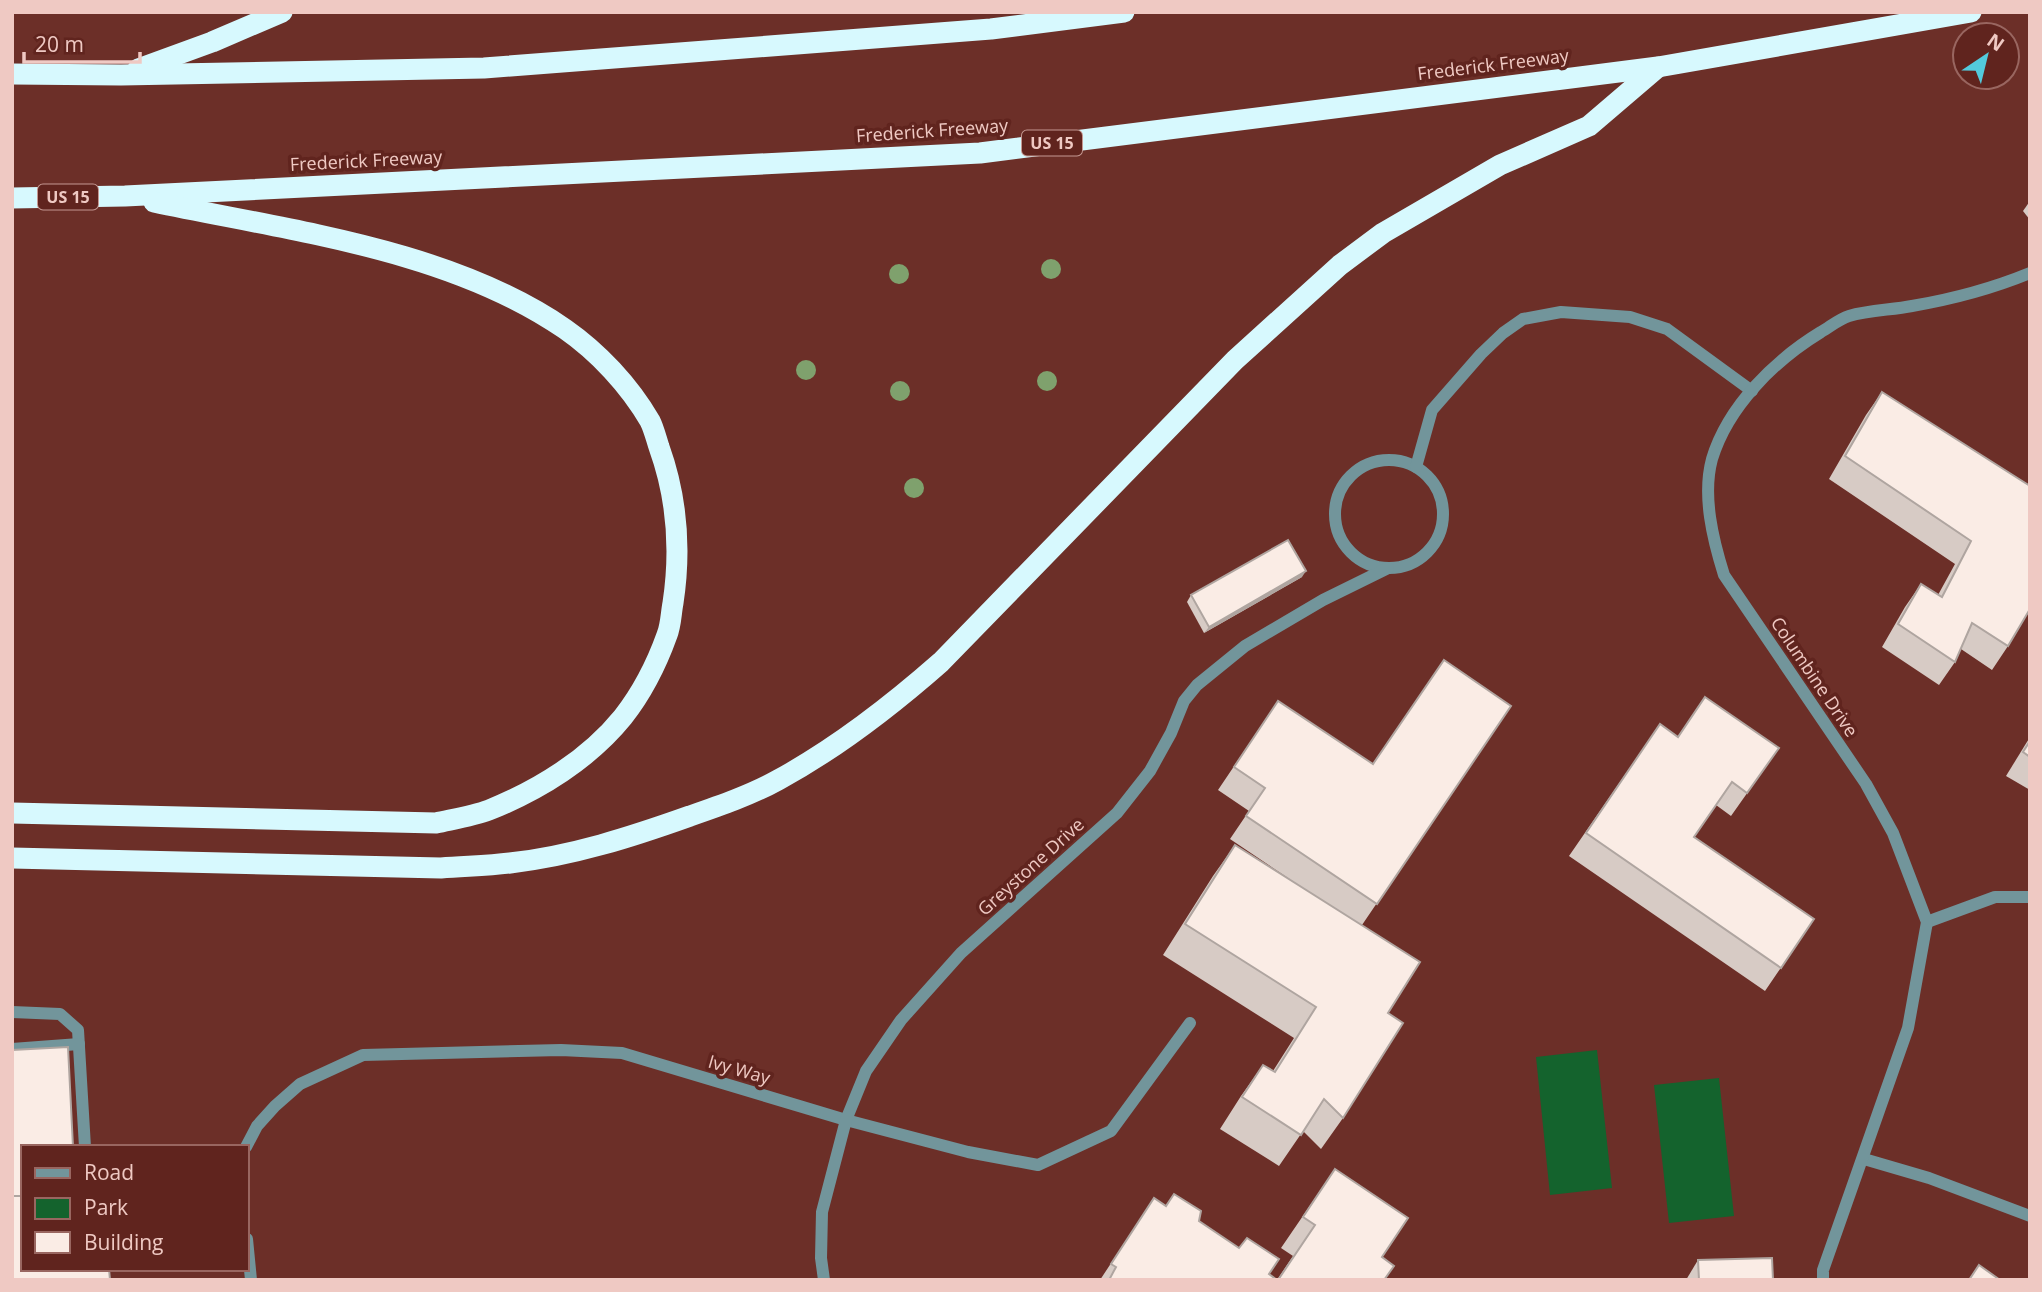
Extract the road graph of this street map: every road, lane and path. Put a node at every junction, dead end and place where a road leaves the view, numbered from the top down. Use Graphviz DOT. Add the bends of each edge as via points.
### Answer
graph roads {
  1 [pos="282,12"];
  2 [pos="1124,12"];
  3 [pos="1971,12"];
  4 [pos="1658,67"];
  5 [pos="12,74"];
  6 [pos="121,75"];
  7 [pos="125,196"];
  8 [pos="12,198"];
  9 [pos="2030,273"];
  10 [pos="1752,391"];
  11 [pos="1416,467"];
  12 [pos="1388,568"];
  13 [pos="12,813"];
  14 [pos="12,858"];
  15 [pos="2030,897"];
  16 [pos="1927,922"];
  17 [pos="12,1012"];
  18 [pos="1190,1023"];
  19 [pos="79,1044"];
  20 [pos="12,1049"];
  21 [pos="846,1120"];
  22 [pos="85,1145"];
  23 [pos="247,1145"];
  24 [pos="1864,1159"];
  25 [pos="2030,1216"];
  26 [pos="248,1249"];
  27 [pos="251,1280"];
  28 [pos="824,1280"];
  29 [pos="1823,1280"];
  1 -- 6 [label="highway"];
  2 -- 6 [label="highway" via="991,29 484,68"];
  3 -- 4 [label="highway, Frederick Freeway / US 15"];
  4 -- 7 [label="highway, Frederick Freeway / US 15" via="980,153"];
  4 -- 14 [label="highway" via="1589,126 1500,165 1383,233 1340,265 1235,360 941,662 904,695 777,781 640,834 510,863 441,868"];
  5 -- 6 [label="highway"];
  7 -- 8 [label="highway, Frederick Freeway / US 15"];
  7 -- 13 [label="highway" via="410,258 523,302 567,330 631,392 651,423 668,472 676,521 677,574 668,633 623,717 590,751 540,787 487,811 436,822"];
  9 -- 10 [label="street, Columbine Drive" via="1992,289 1847,317 1800,345"];
  10 -- 11 [label="street" via="1667,329 1630,317 1561,312 1523,318 1481,354 1432,410"];
  10 -- 16 [label="street, Columbine Drive" via="1726,427 1712,460 1710,508 1717,554 1724,575 1871,794 1893,833"];
  11 -- 12 [label="street, Greystone Drive" via="1439,493 1441,529 1421,558"];
  11 -- 12 [label="street" via="1382,460 1364,465 1350,475 1335,508 1336,525 1354,556"];
  12 -- 21 [label="street, Greystone Drive" via="1245,646 1197,685 1184,701 1150,771 1117,813 961,953 901,1020 866,1071"];
  15 -- 16 [label="street" via="1995,897"];
  16 -- 24 [label="street" via="1908,1028"];
  17 -- 19 [label="street" via="60,1014 78,1030"];
  18 -- 21 [label="street, Ivy Way" via="1111,1131 1038,1165 968,1153"];
  19 -- 20 [label="street"];
  19 -- 22 [label="street"];
  21 -- 23 [label="street, Ivy Way" via="622,1053 363,1055 300,1084 257,1126"];
  21 -- 28 [label="street, Greystone Drive" via="822,1212"];
  24 -- 25 [label="street"];
  24 -- 29 [label="street"];
  26 -- 27 [label="street"];
}
